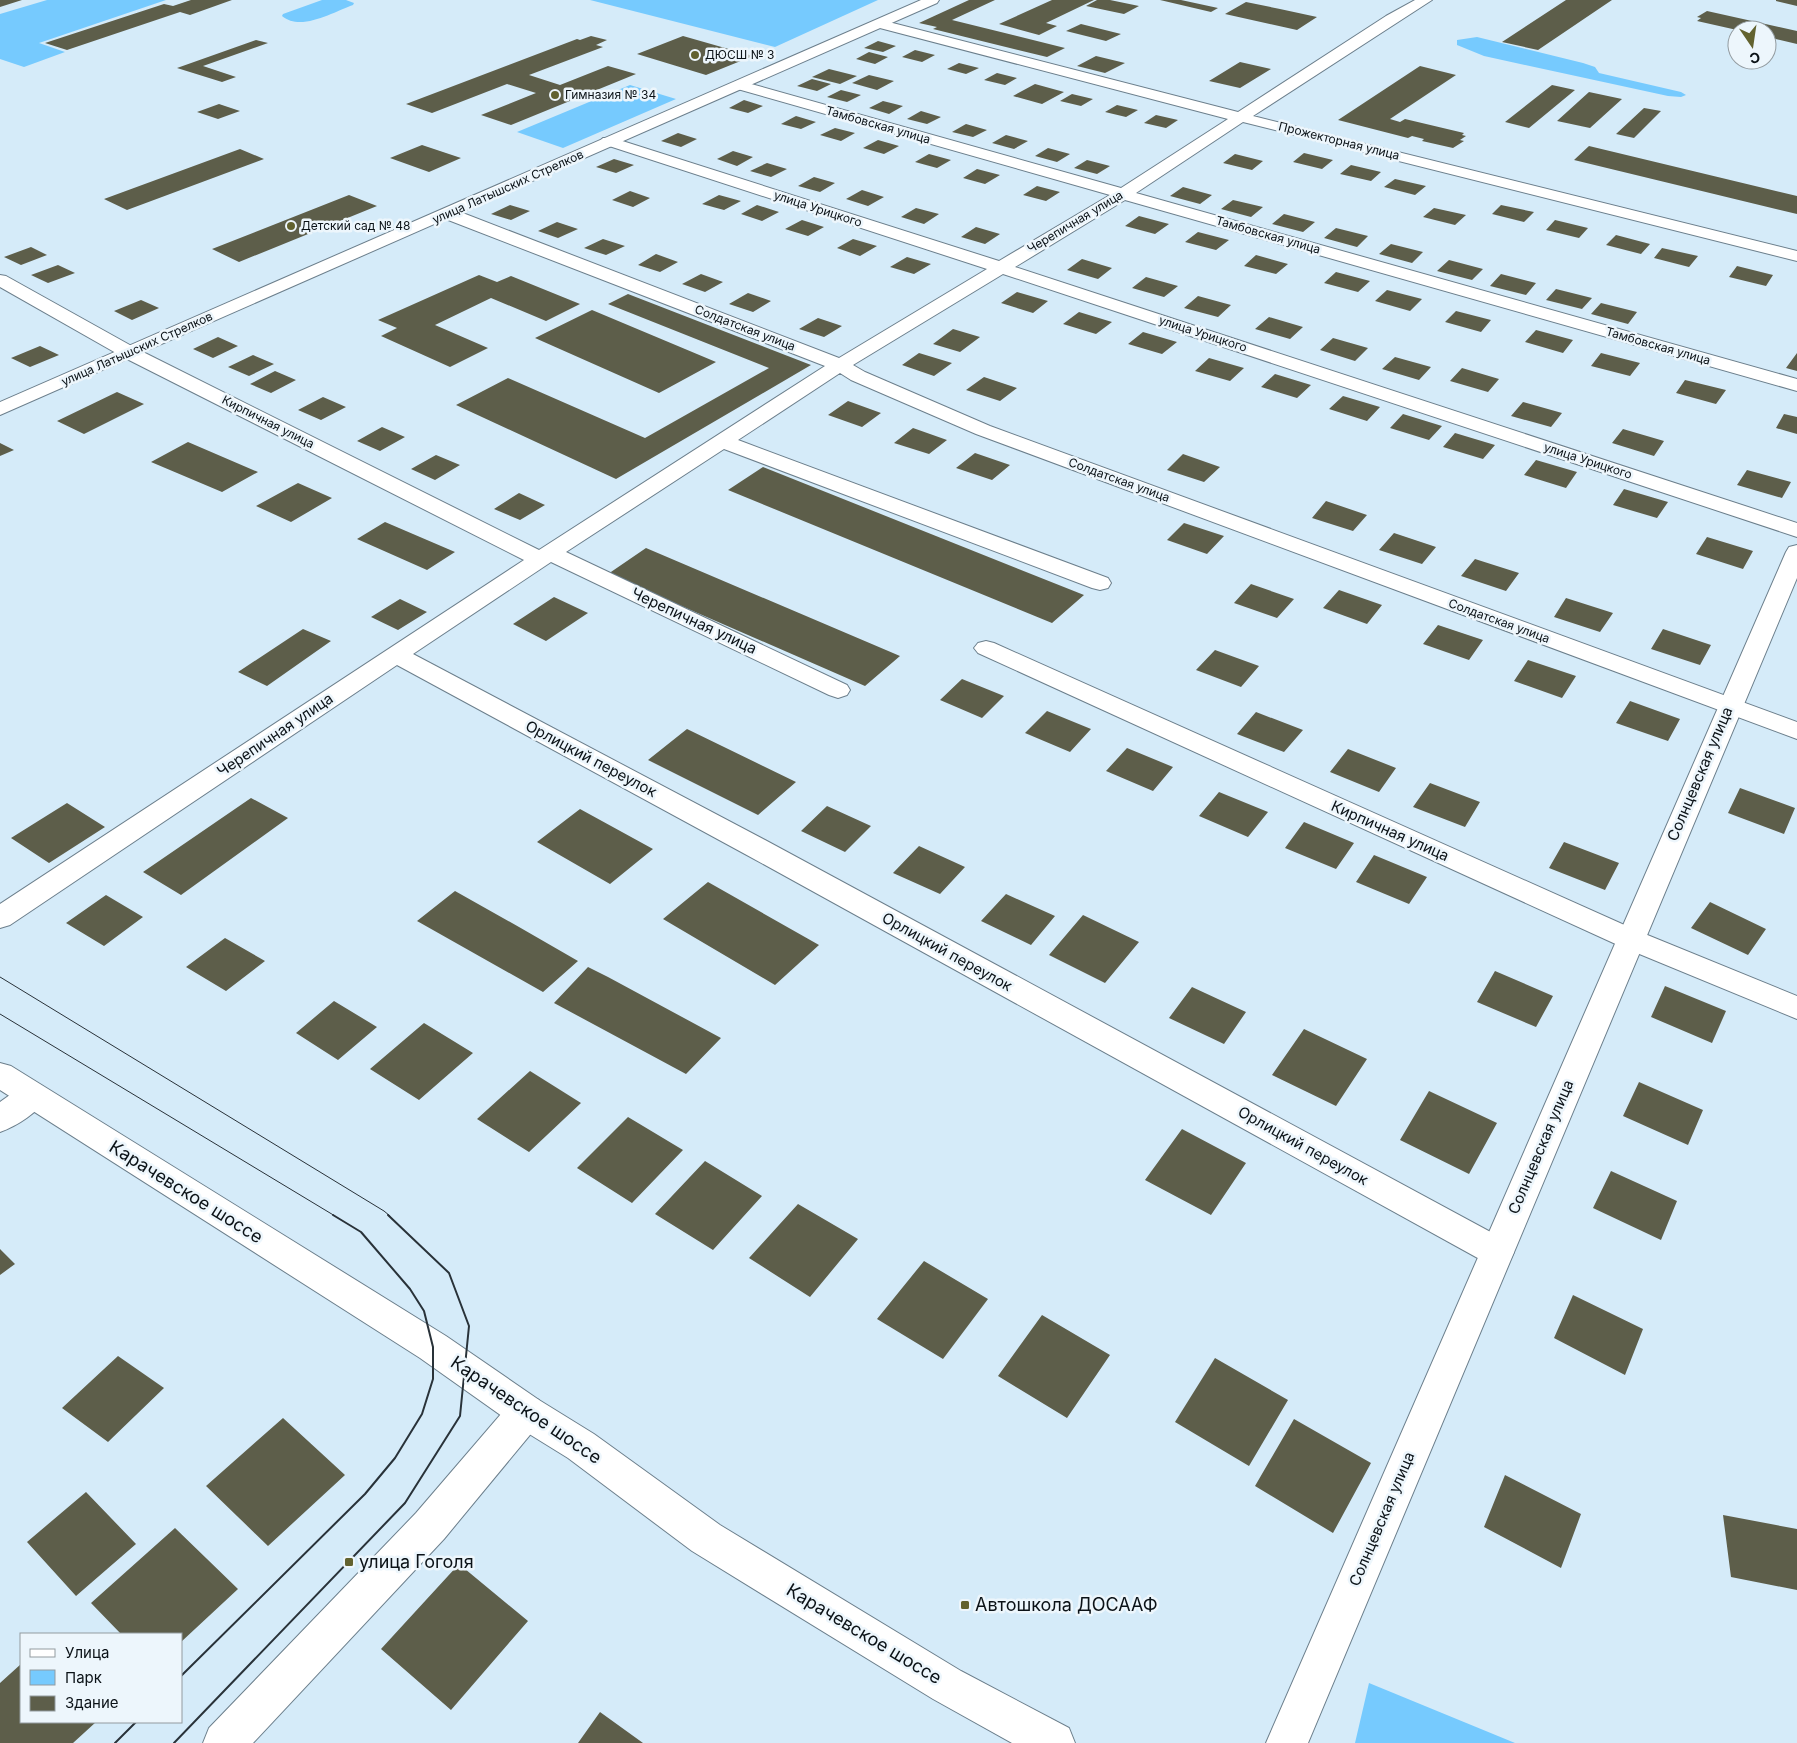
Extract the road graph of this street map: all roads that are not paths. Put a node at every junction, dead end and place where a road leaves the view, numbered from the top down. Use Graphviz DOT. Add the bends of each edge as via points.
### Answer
graph roads {
  1 [pos="932,0"];
  2 [pos="1425,0"];
  3 [pos="881,24"];
  4 [pos="739,85"];
  5 [pos="1240,117"];
  6 [pos="608,142"];
  7 [pos="1123,194"];
  8 [pos="448,214"];
  9 [pos="1797,256"];
  10 [pos="999,267"];
  11 [pos="0,280"];
  12 [pos="130,352"];
  13 [pos="840,364"];
  14 [pos="1797,385"];
  15 [pos="0,409"];
  16 [pos="722,441"];
  17 [pos="1797,530"];
  18 [pos="1797,552"];
  19 [pos="545,556"];
  20 [pos="1100,583"];
  21 [pos="986,648"];
  22 [pos="396,655"];
  23 [pos="838,690"];
  24 [pos="1730,706"];
  25 [pos="1797,731"];
  26 [pos="0,918"];
  27 [pos="1630,939"];
  28 [pos="1797,1008"];
  29 [pos="0,1075"];
  30 [pos="32,1096"];
  31 [pos="0,1119"];
  32 [pos="1497,1252"];
  33 [pos="526,1412"];
  34 [pos="224,1743"];
  35 [pos="1054,1743"];
  36 [pos="1287,1743"];
  1 -- 3 [label="main road, улица Латышских Стрелков"];
  2 -- 5 [label="main road, Черепичная улица"];
  3 -- 4 [label="main road, улица Латышских Стрелков"];
  3 -- 5 [label="main road, Прожекторная улица"];
  4 -- 6 [label="main road, улица Латышских Стрелков"];
  4 -- 7 [label="main road, Тамбовская улица"];
  5 -- 7 [label="main road, Черепичная улица"];
  5 -- 9 [label="main road, Прожекторная улица"];
  6 -- 8 [label="main road, улица Латышских Стрелков"];
  6 -- 10 [label="main road, улица Урицкого"];
  7 -- 10 [label="main road, Черепичная улица"];
  7 -- 14 [label="main road, Тамбовская улица"];
  8 -- 12 [label="main road, улица Латышских Стрелков"];
  8 -- 13 [label="main road, Солдатская улица"];
  10 -- 13 [label="main road, Черепичная улица"];
  10 -- 17 [label="main road, улица Урицкого"];
  11 -- 12 [label="main road, Кирпичная улица"];
  12 -- 15 [label="main road, улица Латышских Стрелков"];
  12 -- 19 [label="main road, Кирпичная улица"];
  13 -- 16 [label="main road, Черепичная улица"];
  13 -- 24 [label="main road, Солдатская улица" via="858,376 983,430"];
  16 -- 19 [label="main road, Черепичная улица"];
  16 -- 20 [label="main road"];
  18 -- 24 [label="main road, Солнцевская улица"];
  19 -- 22 [label="main road, Черепичная улица"];
  19 -- 23 [label="main road, Черепичная улица"];
  21 -- 27 [label="main road, Кирпичная улица"];
  22 -- 26 [label="main road, Черепичная улица"];
  22 -- 32 [label="main road, Орлицкий переулок"];
  24 -- 25 [label="main road, Солдатская улица"];
  24 -- 27 [label="main road, Солнцевская улица"];
  27 -- 28 [label="main road, Кирпичная улица"];
  27 -- 32 [label="main road, Солнцевская улица"];
  29 -- 30 [label="main road, Карачевское шоссе"];
  30 -- 31 [label="main road"];
  30 -- 33 [label="main road, Карачевское шоссе" via="433,1347"];
  32 -- 36 [label="main road, Солнцевская улица"];
  33 -- 34 [label="main road" via="430,1526"];
  33 -- 35 [label="main road, Карачевское шоссе" via="581,1446 706,1538 947,1685"];
}
